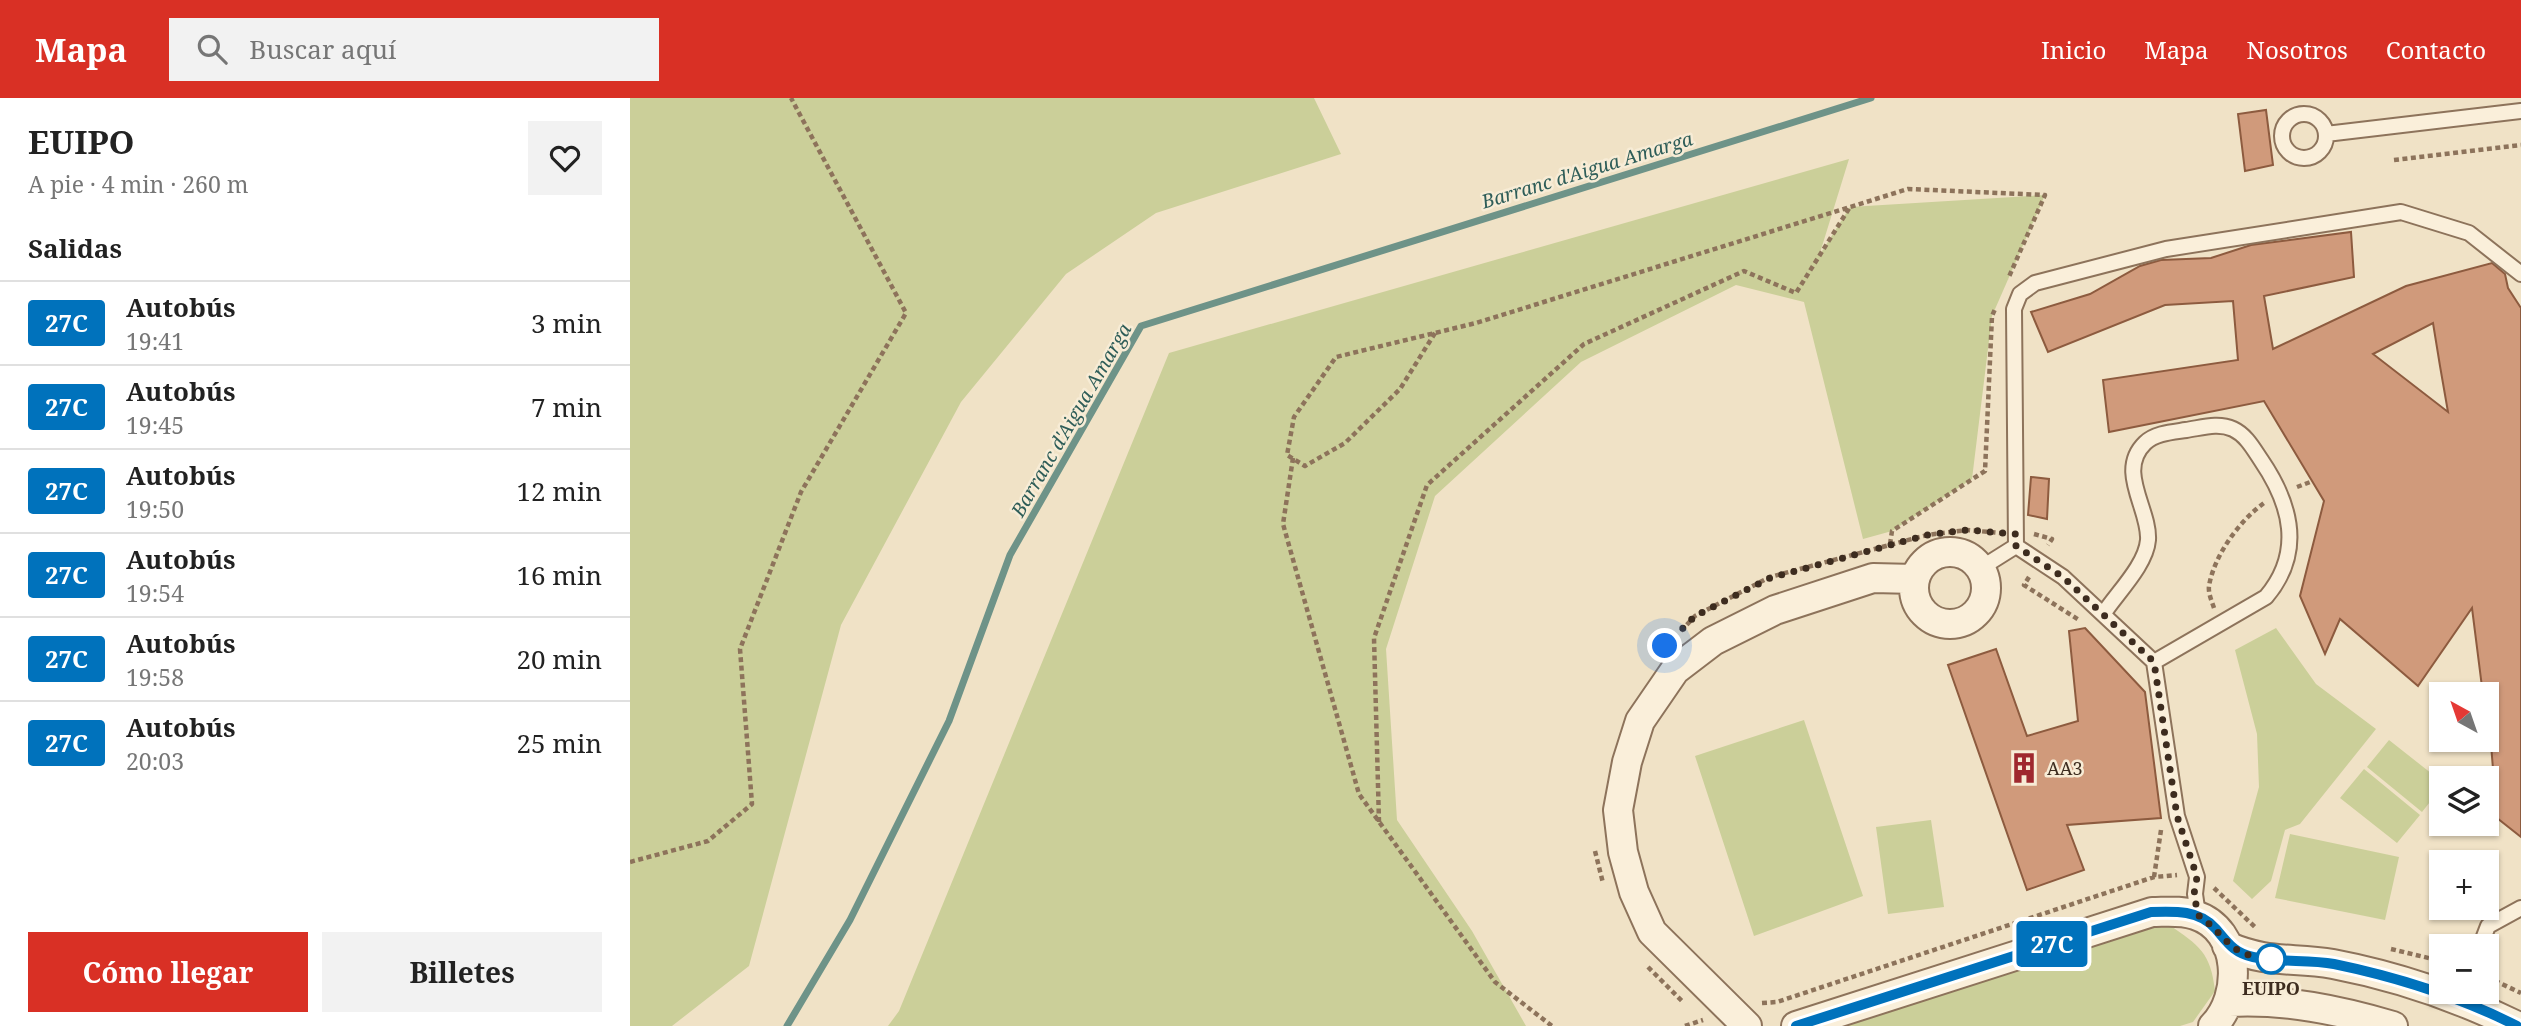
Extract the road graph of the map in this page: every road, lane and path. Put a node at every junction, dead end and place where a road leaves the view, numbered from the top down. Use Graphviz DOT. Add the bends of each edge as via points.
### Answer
graph roads {
  1 [pos="791,98"];
  2 [pos="2521,111"];
  3 [pos="2326,134"];
  4 [pos="2521,145"];
  5 [pos="2394,160"];
  6 [pos="1850,207"];
  7 [pos="2521,274"];
  8 [pos="2003,292"];
  9 [pos="1997,304"];
  10 [pos="1435,333"];
  11 [pos="1293,458"];
  12 [pos="2312,481"];
  13 [pos="2280,494"];
  14 [pos="2016,540"];
  15 [pos="1891,544"];
  16 [pos="2038,562"];
  17 [pos="1981,568"];
  18 [pos="1915,579"];
  19 [pos="2104,612"];
  20 [pos="2085,624"];
  21 [pos="2218,626"];
  22 [pos="1673,639"];
  23 [pos="2154,662"];
  24 [pos="2163,818"];
  25 [pos="1379,822"];
  26 [pos="1595,850"];
  27 [pos="630,862"];
  28 [pos="2154,877"];
  29 [pos="1604,888"];
  30 [pos="2521,908"];
  31 [pos="2198,915"];
  32 [pos="2485,934"];
  33 [pos="2227,946"];
  34 [pos="1641,958"];
  35 [pos="2499,983"];
  36 [pos="2429,988"];
  37 [pos="2521,993"];
  38 [pos="2229,1002"];
  39 [pos="2476,1004"];
  40 [pos="1703,1020"];
  41 [pos="1552,1026"];
  42 [pos="1685,1026"];
  43 [pos="1715,1026"];
  44 [pos="1747,1026"];
  45 [pos="1796,1026"];
  46 [pos="2213,1026"];
  47 [pos="2393,1026"];
  48 [pos="2517,1026"];
  1 -- 27 [label="path" via="906,313 801,492 740,649 752,804 708,841"];
  2 -- 3 [label="lane"];
  4 -- 5 [label="path"];
  6 -- 8 [label="path" via="1908,189 2045,195"];
  6 -- 10 [label="path"];
  6 -- 25 [label="path" via="1796,293 1744,271 1584,344 1427,485 1374,638"];
  7 -- 14 [label="lane" via="2469,233 2401,212 2166,249 2035,283 2020,294 2014,309"];
  9 -- 15 [label="path" via="1992,316 1985,471 1892,531"];
  10 -- 11 [label="path" via="1400,389 1345,443 1305,466"];
  10 -- 11 [label="path" via="1336,357 1294,417 1287,455"];
  11 -- 25 [label="path" via="1283,524 1359,794"];
  12 -- 13 [label="path"];
  13 -- 19 [label="lane" via="2248,440 2234,429 2220,425 2162,434 2145,443 2133,471 2148,541"];
  13 -- 21 [label="path" via="2254,510 2218,562 2208,588"];
  13 -- 21 [label="lane" via="2289,513 2288,550 2278,583 2266,597"];
  14 -- 15 [label="path" via="1967,530"];
  14 -- 16 [label="lane"];
  14 -- 16 [label="path" via="2042,535 2052,539"];
  14 -- 17 [label="lane"];
  15 -- 22 [label="path" via="1770,578 1695,616"];
  16 -- 19 [label="lane"];
  16 -- 20 [label="path" via="2024,585"];
  17 -- 18 [label="street" via="1969,557 1937,554 1923,564"];
  17 -- 18 [label="street" via="1987,588 1981,608 1965,621 1946,624 1927,616 1915,599"];
  18 -- 44 [label="street" via="1873,578 1775,611 1713,641 1675,670 1640,722 1618,810 1634,892 1652,932"];
  19 -- 23 [label="lane"];
  21 -- 23 [label="lane"];
  23 -- 31 [label="lane" via="2177,816 2197,877"];
  24 -- 28 [label="path"];
  25 -- 41 [label="path" via="1495,982"];
  26 -- 29 [label="path"];
  30 -- 32 [label="lane" via="2488,926"];
  31 -- 33 [label="street" via="2216,928"];
  31 -- 45 [label="street" via="2151,912"];
  33 -- 36 [label="street" via="2252,957 2332,964"];
  33 -- 38 [label="street" via="2234,982"];
  34 -- 40 [label="path"];
  35 -- 37 [label="path"];
  38 -- 46 [label="street"];
  38 -- 47 [label="street" via="2272,999"];
  39 -- 48 [label="street"];
  40 -- 42 [label="path"];
  40 -- 43 [label="path"];
}
